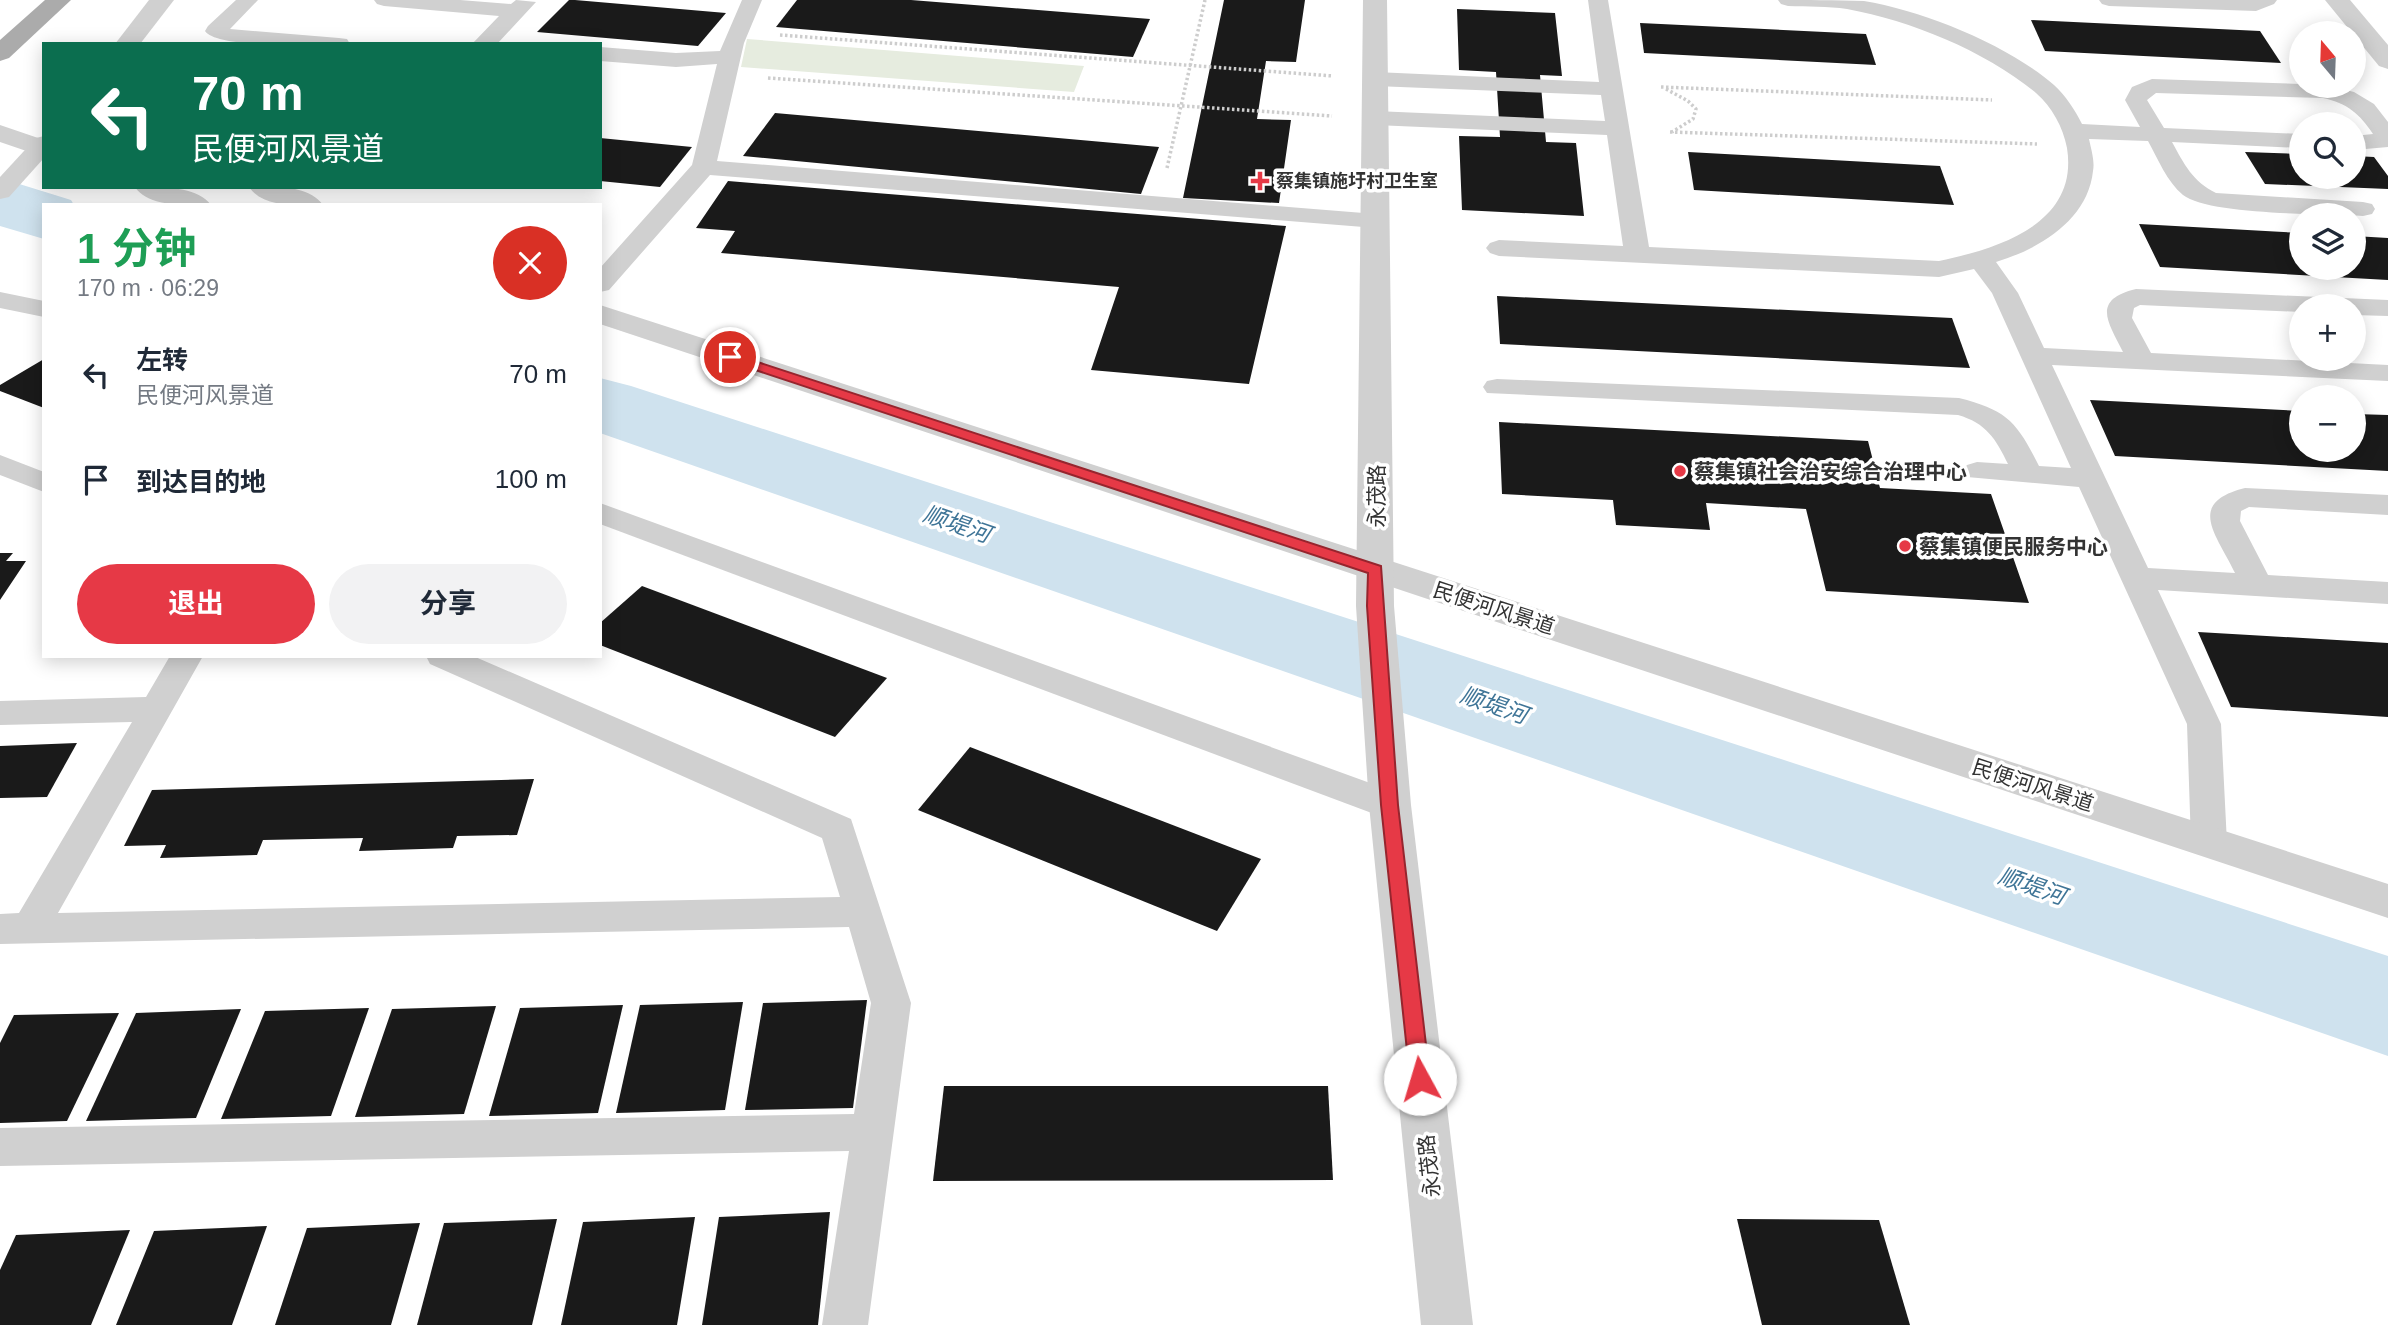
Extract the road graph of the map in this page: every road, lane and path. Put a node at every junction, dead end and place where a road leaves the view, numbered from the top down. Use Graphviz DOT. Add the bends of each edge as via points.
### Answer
graph roads {
  1 [pos="59,0"];
  2 [pos="162,0"];
  3 [pos="248,0"];
  4 [pos="384,0"];
  5 [pos="752,0"];
  6 [pos="1205,0"];
  7 [pos="1375,0"];
  8 [pos="1598,0"];
  9 [pos="1788,0"];
  10 [pos="2109,0"];
  11 [pos="2266,0"];
  12 [pos="2337,0"];
  13 [pos="1845,2"];
  14 [pos="523,5"];
  15 [pos="737,32"];
  16 [pos="129,42"];
  17 [pos="316,42"];
  18 [pos="486,42"];
  19 [pos="0,53"];
  20 [pos="602,54"];
  21 [pos="2388,61"];
  22 [pos="727,66"];
  23 [pos="1190,67"];
  24 [pos="1376,79"];
  25 [pos="1661,88"];
  26 [pos="1611,89"];
  27 [pos="2057,103"];
  28 [pos="1181,107"];
  29 [pos="1375,118"];
  30 [pos="1618,129"];
  31 [pos="1670,132"];
  32 [pos="0,133"];
  33 [pos="2158,135"];
  34 [pos="2077,138"];
  35 [pos="2289,140"];
  36 [pos="2366,143"];
  37 [pos="41,147"];
  38 [pos="704,167"];
  39 [pos="154,189"];
  40 [pos="269,189"];
  41 [pos="0,192"];
  42 [pos="192,203"];
  43 [pos="304,203"];
  44 [pos="1159,203"];
  45 [pos="2289,205"];
  46 [pos="1376,221"];
  47 [pos="1499,248"];
  48 [pos="1637,255"];
  49 [pos="1982,261"];
  50 [pos="602,282"];
  51 [pos="0,300"];
  52 [pos="2289,304"];
  53 [pos="2366,307"];
  54 [pos="2388,308"];
  55 [pos="42,309"];
  56 [pos="602,315"];
  57 [pos="2034,356"];
  58 [pos="2142,362"];
  59 [pos="2388,373"];
  60 [pos="1497,387"];
  61 [pos="0,464"];
  62 [pos="1977,471"];
  63 [pos="2028,474"];
  64 [pos="2089,478"];
  65 [pos="42,482"];
  66 [pos="2388,505"];
  67 [pos="602,514"];
  68 [pos="2135,578"];
  69 [pos="2257,585"];
  70 [pos="1375,588"];
  71 [pos="2388,593"];
  72 [pos="186,658"];
  73 [pos="447,658"];
  74 [pos="156,709"];
  75 [pos="0,713"];
  76 [pos="1390,805"];
  77 [pos="2209,843"];
  78 [pos="2388,901"];
  79 [pos="863,912"];
  80 [pos="15,928"];
  81 [pos="873,1132"];
  82 [pos="0,1147"];
  83 [pos="845,1325"];
  84 [pos="1447,1325"];
  1 -- 19 [label="main road"];
  2 -- 16 [label="street"];
  3 -- 17 [label="lane" via="216,31"];
  4 -- 14 [label="lane"];
  5 -- 15 [label="lane"];
  6 -- 23 [label="path"];
  7 -- 24 [label="street, 永茂路"];
  8 -- 26 [label="lane"];
  9 -- 13 [label="lane"];
  10 -- 11 [label="lane" via="2256,5"];
  12 -- 21 [label="street"];
  13 -- 27 [label="lane" via="1956,38 1999,60"];
  14 -- 18 [label="lane"];
  15 -- 22 [label="lane"];
  15 -- 23 [label="path"];
  20 -- 22 [label="lane"];
  22 -- 28 [label="path"];
  22 -- 38 [label="lane"];
  23 -- 24 [label="path"];
  23 -- 28 [label="path"];
  24 -- 26 [label="lane"];
  24 -- 29 [label="street, 永茂路"];
  25 -- 27 [label="path"];
  26 -- 30 [label="lane"];
  27 -- 34 [label="lane"];
  28 -- 29 [label="path"];
  28 -- 44 [label="path"];
  29 -- 30 [label="lane"];
  29 -- 46 [label="street, 永茂路"];
  30 -- 48 [label="lane"];
  31 -- 34 [label="path"];
  32 -- 37 [label="street"];
  33 -- 34 [label="lane"];
  33 -- 35 [label="lane"];
  33 -- 36 [label="lane" via="2136,100 2152,86 2323,91 2366,106 2385,134 2382,141"];
  33 -- 45 [label="lane" via="2193,192 2211,200"];
  34 -- 49 [label="lane" via="2084,162 2081,184 2070,205 2048,227"];
  37 -- 41 [label="lane"];
  38 -- 44 [label="lane"];
  38 -- 50 [label="lane"];
  39 -- 42 [label="street"];
  40 -- 43 [label="street"];
  44 -- 46 [label="lane"];
  46 -- 70 [label="street, 永茂路"];
  47 -- 48 [label="lane"];
  48 -- 49 [label="lane" via="1939,269"];
  49 -- 57 [label="lane" via="2005,293"];
  51 -- 55 [label="lane"];
  52 -- 58 [label="lane" via="2136,297 2121,304 2119,318"];
  53 -- 54 [label="lane"];
  56 -- 70 [label="street, 民便河风景道"];
  57 -- 58 [label="lane"];
  57 -- 64 [label="lane"];
  58 -- 59 [label="lane"];
  60 -- 63 [label="lane" via="1959,407 1983,412 2003,425"];
  61 -- 65 [label="lane"];
  62 -- 63 [label="lane"];
  63 -- 64 [label="lane"];
  64 -- 68 [label="lane"];
  66 -- 69 [label="lane" via="2245,497 2226,506 2225,521"];
  67 -- 76 [label="lane"];
  68 -- 69 [label="lane"];
  68 -- 77 [label="lane" via="2204,724"];
  69 -- 71 [label="lane"];
  70 -- 76 [label="street, 永茂路"];
  70 -- 77 [label="street, 民便河风景道"];
  72 -- 74 [label="lane"];
  73 -- 79 [label="lane" via="838,829"];
  74 -- 75 [label="lane"];
  74 -- 80 [label="lane"];
  76 -- 84 [label="street, 永茂路"];
  77 -- 78 [label="street, 民便河风景道"];
  79 -- 80 [label="lane"];
  79 -- 81 [label="lane" via="891,1003"];
  81 -- 82 [label="lane"];
  81 -- 83 [label="lane"];
}
